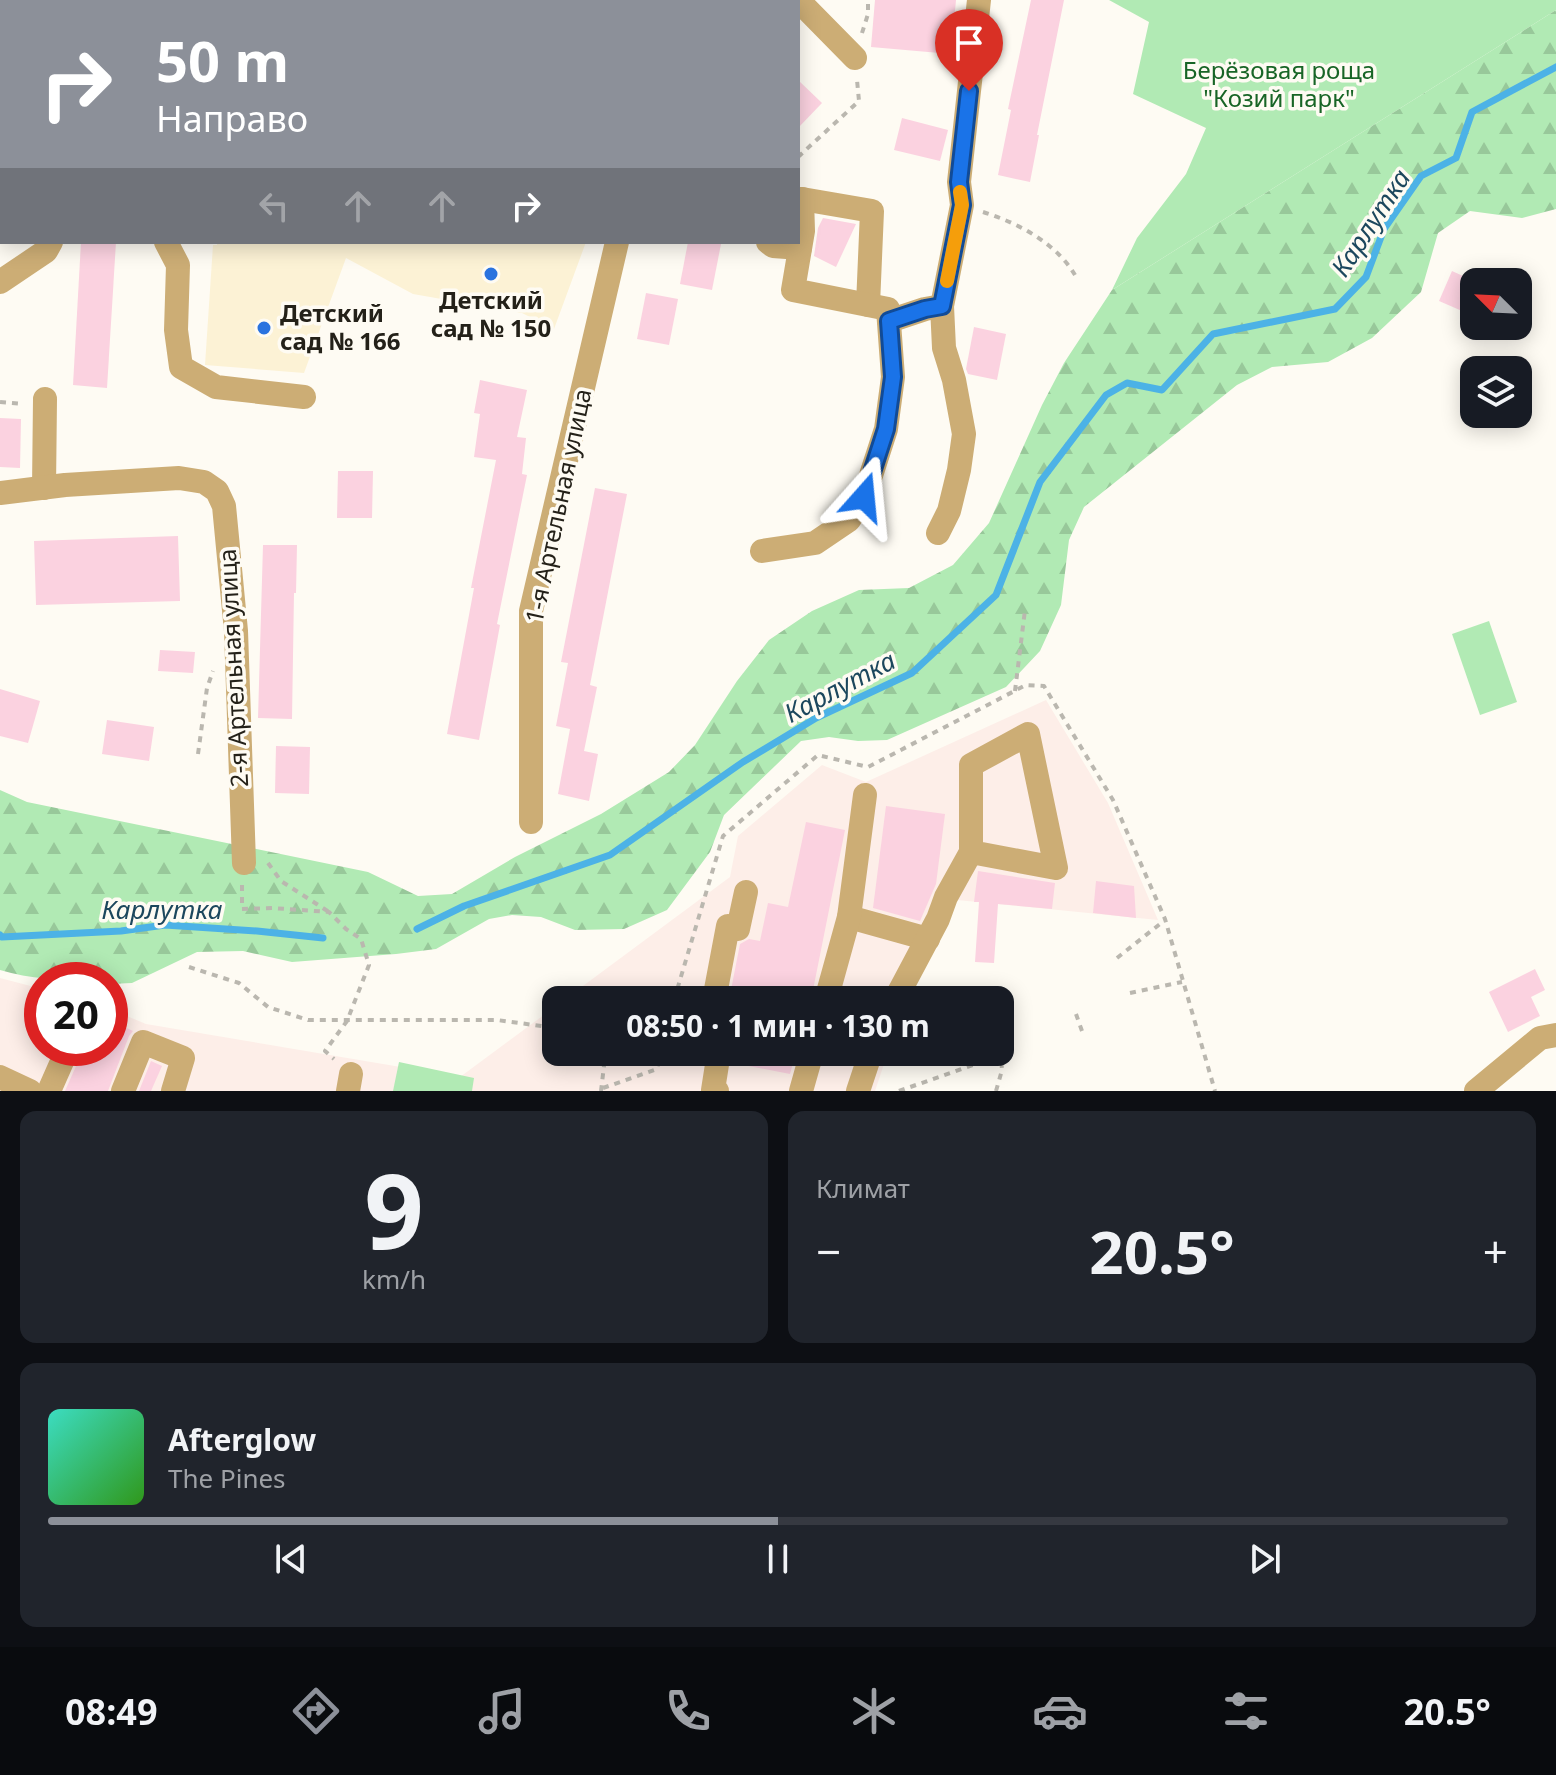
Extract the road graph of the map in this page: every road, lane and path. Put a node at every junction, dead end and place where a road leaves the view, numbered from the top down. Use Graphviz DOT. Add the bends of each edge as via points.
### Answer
graph roads {
  1 [pos="868,0"];
  2 [pos="979,0"];
  3 [pos="800,2"];
  4 [pos="868,14"];
  5 [pos="855,58"];
  6 [pos="800,155"];
  7 [pos="800,199"];
  8 [pos="962,205"];
  9 [pos="50,244"];
  10 [pos="167,244"];
  11 [pos="617,244"];
  12 [pos="770,244"];
  13 [pos="800,248"];
  14 [pos="1075,275"];
  15 [pos="0,282"];
  16 [pos="868,305"];
  17 [pos="942,306"];
  18 [pos="889,321"];
  19 [pos="304,397"];
  20 [pos="45,399"];
  21 [pos="44,488"];
  22 [pos="0,493"];
  23 [pos="938,533"];
  24 [pos="762,551"];
  25 [pos="1025,610"];
  26 [pos="236,631"];
  27 [pos="1015,691"];
  28 [pos="198,754"];
  29 [pos="865,795"];
  30 [pos="531,822"];
  31 [pos="971,852"];
  32 [pos="255,862"];
  33 [pos="746,892"];
  34 [pos="329,912"];
  35 [pos="849,917"];
  36 [pos="1165,919"];
  37 [pos="928,939"];
  38 [pos="1117,958"];
  39 [pos="189,967"];
  40 [pos="1183,982"];
  41 [pos="717,986"];
  42 [pos="830,986"];
  43 [pos="903,986"];
  44 [pos="1130,993"];
  45 [pos="1076,1014"];
  46 [pos="347,1021"];
  47 [pos="542,1026"];
  48 [pos="1082,1031"];
  49 [pos="1556,1035"];
  50 [pos="60,1066"];
  51 [pos="604,1066"];
  52 [pos="658,1066"];
  53 [pos="717,1066"];
  54 [pos="808,1066"];
  55 [pos="866,1066"];
  56 [pos="970,1066"];
  57 [pos="1002,1066"];
  58 [pos="0,1077"];
  59 [pos="350,1083"];
  60 [pos="602,1090"];
  61 [pos="30,1091"];
  62 [pos="49,1091"];
  63 [pos="123,1091"];
  64 [pos="173,1091"];
  65 [pos="717,1091"];
  66 [pos="801,1091"];
  67 [pos="858,1091"];
  68 [pos="899,1091"];
  69 [pos="996,1091"];
  70 [pos="1476,1091"];
  1 -- 4 [label="path"];
  2 -- 8 [label="street" via="959,182"];
  3 -- 5 [label="street"];
  5 -- 6 [label="path" via="859,101"];
  7 -- 13 [label="street"];
  7 -- 16 [label="street" via="872,211"];
  8 -- 14 [label="path" via="1003,218 1039,238"];
  8 -- 17 [label="street"];
  9 -- 15 [label="street"];
  10 -- 19 [label="street" via="178,265 181,367 216,387"];
  11 -- 30 [label="street, 1-я Артельная улица" via="531,611"];
  12 -- 13 [label="street"];
  13 -- 16 [label="street" via="793,290"];
  16 -- 18 [label="street" via="888,309"];
  17 -- 18 [label="street"];
  17 -- 23 [label="street" via="944,348 964,434 949,511"];
  18 -- 24 [label="street" via="892,390 886,429 864,497 849,520 815,543"];
  20 -- 21 [label="street"];
  21 -- 22 [label="street"];
  21 -- 26 [label="street, 2-я Артельная улица" via="179,478 204,482 217,491 224,506"];
  25 -- 27 [label="path"];
  26 -- 28 [label="path" via="216,661 207,688"];
  26 -- 32 [label="street, 2-я Артельная улица"];
  29 -- 35 [label="street"];
  31 -- 31 [label="street" via="1056,868 1028,734 971,765"];
  31 -- 37 [label="street"];
  32 -- 34 [label="path"];
  32 -- 34 [label="path" via="242,909"];
  33 -- 41 [label="street" via="738,929 728,926"];
  34 -- 46 [label="path" via="361,939 369,965"];
  35 -- 37 [label="street"];
  35 -- 42 [label="street"];
  36 -- 38 [label="path"];
  37 -- 43 [label="street"];
  39 -- 46 [label="path" via="239,983 268,1007 308,1020"];
  40 -- 44 [label="path"];
  45 -- 48 [label="path"];
  46 -- 47 [label="path" via="497,1020"];
  46 -- 59 [label="path" via="325,1051"];
  49 -- 70 [label="street" via="1540,1038"];
  50 -- 62 [label="street"];
  51 -- 60 [label="path"];
  52 -- 60 [label="path"];
  53 -- 65 [label="street"];
  54 -- 66 [label="street"];
  55 -- 67 [label="street"];
  56 -- 68 [label="path"];
  57 -- 69 [label="path"];
  58 -- 61 [label="street"];
  63 -- 64 [label="street" via="143,1042 183,1058"];
}
